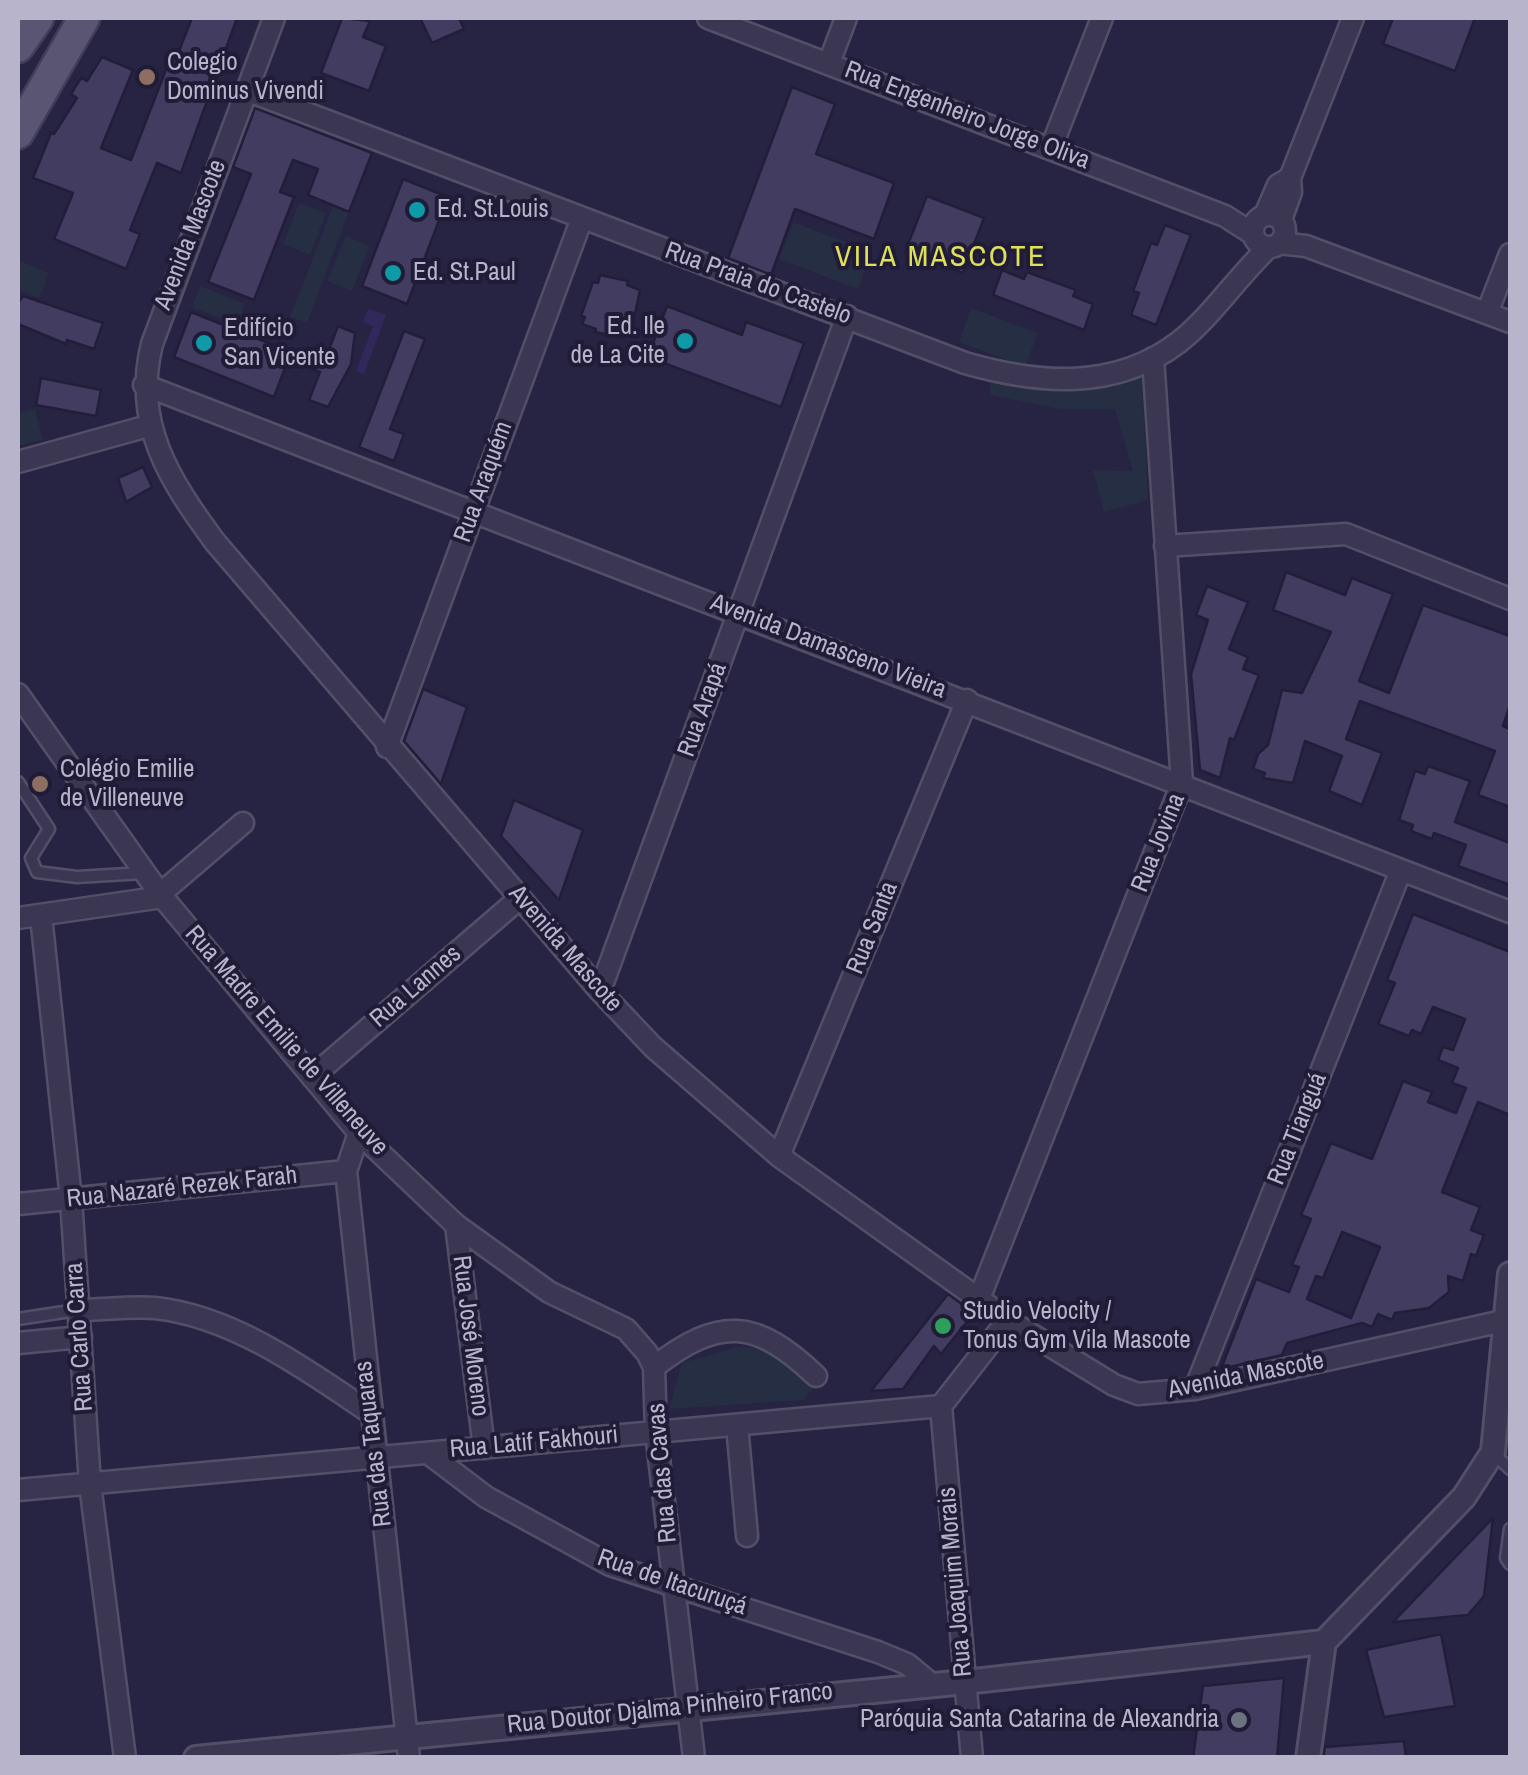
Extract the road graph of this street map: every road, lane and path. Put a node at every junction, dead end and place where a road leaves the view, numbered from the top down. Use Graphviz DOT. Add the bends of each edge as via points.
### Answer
graph roads {
  1 [pos="38,18"];
  2 [pos="84,18"];
  3 [pos="274,18"];
  4 [pos="708,18"];
  5 [pos="846,18"];
  6 [pos="1102,18"];
  7 [pos="1352,18"];
  8 [pos="18,47"];
  9 [pos="828,63"];
  10 [pos="246,90"];
  11 [pos="18,133"];
  12 [pos="1051,148"];
  13 [pos="582,218"];
  14 [pos="1268,231"];
  15 [pos="1510,254"];
  16 [pos="1487,313"];
  17 [pos="846,316"];
  18 [pos="1510,322"];
  19 [pos="1154,358"];
  20 [pos="144,384"];
  21 [pos="148,426"];
  22 [pos="18,462"];
  23 [pos="474,511"];
  24 [pos="1164,546"];
  25 [pos="1510,599"];
  26 [pos="738,614"];
  27 [pos="18,694"];
  28 [pos="968,700"];
  29 [pos="387,747"];
  30 [pos="18,782"];
  31 [pos="1182,783"];
  32 [pos="243,824"];
  33 [pos="1401,870"];
  34 [pos="144,873"];
  35 [pos="162,895"];
  36 [pos="520,898"];
  37 [pos="1510,912"];
  38 [pos="41,916"];
  39 [pos="18,918"];
  40 [pos="600,991"];
  41 [pos="312,1077"];
  42 [pos="360,1133"];
  43 [pos="779,1156"];
  44 [pos="346,1171"];
  45 [pos="72,1199"];
  46 [pos="18,1204"];
  47 [pos="456,1224"];
  48 [pos="1510,1274"];
  49 [pos="979,1299"];
  50 [pos="77,1310"];
  51 [pos="18,1318"];
  52 [pos="1008,1320"];
  53 [pos="1507,1321"];
  54 [pos="81,1337"];
  55 [pos="18,1343"];
  56 [pos="654,1367"];
  57 [pos="816,1376"];
  58 [pos="1195,1389"];
  59 [pos="941,1406"];
  60 [pos="369,1412"];
  61 [pos="736,1425"];
  62 [pos="656,1432"];
  63 [pos="484,1448"];
  64 [pos="1492,1452"];
  65 [pos="428,1453"];
  66 [pos="377,1458"];
  67 [pos="1510,1469"];
  68 [pos="90,1484"];
  69 [pos="18,1490"];
  70 [pos="747,1536"];
  71 [pos="1510,1536"];
  72 [pos="1510,1564"];
  73 [pos="673,1586"];
  74 [pos="1324,1642"];
  75 [pos="964,1682"];
  76 [pos="930,1683"];
  77 [pos="689,1707"];
  78 [pos="408,1746"];
  79 [pos="125,1758"];
  80 [pos="196,1758"];
  81 [pos="694,1758"];
  82 [pos="972,1758"];
  83 [pos="1308,1758"];
  1 -- 8 [label="main road"];
  2 -- 11 [label="main road"];
  3 -- 10 [label="street, Avenida Mascote"];
  4 -- 9 [label="street, Rua Engenheiro Jorge Oliva"];
  5 -- 9 [label="street"];
  6 -- 12 [label="street"];
  7 -- 14 [label="street, Rua Praia do Castelo" via="1290,178 1291,192"];
  9 -- 12 [label="street, Rua Engenheiro Jorge Oliva"];
  10 -- 13 [label="street, Rua Praia do Castelo"];
  10 -- 20 [label="street, Avenida Mascote" via="158,323"];
  12 -- 14 [label="street, Rua Engenheiro Jorge Oliva"];
  13 -- 17 [label="street, Rua Praia do Castelo"];
  13 -- 23 [label="street, Rua Araquém"];
  14 -- 16 [label="street"];
  14 -- 19 [label="street, Rua Praia do Castelo" via="1225,297"];
  15 -- 16 [label="street"];
  16 -- 18 [label="street"];
  17 -- 19 [label="street, Rua Praia do Castelo" via="966,363 1039,380 1069,382"];
  17 -- 26 [label="street, Rua Arapá"];
  19 -- 24 [label="street, Rua Jovina"];
  20 -- 21 [label="street, Avenida Mascote"];
  20 -- 23 [label="street, Avenida Damasceno Vieira"];
  21 -- 22 [label="street"];
  21 -- 29 [label="street, Avenida Mascote" via="181,496 215,542"];
  23 -- 26 [label="street, Avenida Damasceno Vieira"];
  23 -- 29 [label="street, Rua Araquém"];
  24 -- 25 [label="street" via="1346,534"];
  24 -- 31 [label="street, Rua Jovina"];
  26 -- 28 [label="street, Avenida Damasceno Vieira"];
  26 -- 40 [label="street, Rua Arapá"];
  27 -- 34 [label="street, Rua Madre Emilie de Villeneuve"];
  28 -- 31 [label="street, Avenida Damasceno Vieira"];
  28 -- 43 [label="street, Rua Santa"];
  29 -- 36 [label="street, Avenida Mascote"];
  30 -- 34 [label="lane" via="49,828 30,858 37,872"];
  31 -- 33 [label="street, Avenida Damasceno Vieira"];
  31 -- 49 [label="street, Rua Jovina"];
  32 -- 35 [label="street"];
  33 -- 37 [label="street, Avenida Damasceno Vieira"];
  33 -- 58 [label="street, Rua Tianguá"];
  34 -- 35 [label="street, Rua Madre Emilie de Villeneuve"];
  35 -- 38 [label="street"];
  35 -- 41 [label="street, Rua Madre Emilie de Villeneuve"];
  36 -- 40 [label="street, Avenida Mascote"];
  36 -- 41 [label="street, Rua Lannes"];
  38 -- 39 [label="street"];
  38 -- 45 [label="street, Rua Carlo Carra"];
  40 -- 43 [label="street, Avenida Mascote" via="667,1060"];
  41 -- 42 [label="street, Rua Madre Emilie de Villeneuve"];
  42 -- 44 [label="street, Rua das Taquaras"];
  42 -- 47 [label="street, Rua Madre Emilie de Villeneuve"];
  43 -- 49 [label="street, Avenida Mascote"];
  44 -- 45 [label="street, Rua Nazaré Rezek Farah"];
  44 -- 60 [label="street, Rua das Taquaras"];
  45 -- 46 [label="street, Rua Nazaré Rezek Farah"];
  45 -- 50 [label="street, Rua Carlo Carra"];
  47 -- 56 [label="street, Rua Madre Emilie de Villeneuve" via="549,1292 638,1338"];
  47 -- 63 [label="street, Rua José Moreno"];
  48 -- 53 [label="street"];
  49 -- 52 [label="street, Avenida Mascote"];
  50 -- 51 [label="lane"];
  50 -- 54 [label="street, Rua Carlo Carra"];
  50 -- 60 [label="street" via="155,1308 200,1320 253,1340"];
  52 -- 58 [label="street, Avenida Mascote" via="1138,1394"];
  52 -- 59 [label="street"];
  53 -- 58 [label="street, Avenida Mascote"];
  53 -- 64 [label="street"];
  54 -- 55 [label="street"];
  54 -- 68 [label="street, Rua Carlo Carra"];
  56 -- 57 [label="street" via="703,1334 744,1330 772,1340"];
  56 -- 62 [label="street, Rua das Cavas"];
  59 -- 61 [label="street, Rua Latif Fakhouri"];
  59 -- 75 [label="street, Rua Joaquim Morais"];
  60 -- 66 [label="street, Rua das Taquaras"];
  61 -- 62 [label="street, Rua Latif Fakhouri"];
  61 -- 70 [label="street"];
  62 -- 63 [label="street, Rua Latif Fakhouri"];
  62 -- 73 [label="street, Rua das Cavas"];
  63 -- 65 [label="street, Rua Latif Fakhouri"];
  64 -- 67 [label="lane"];
  64 -- 74 [label="street" via="1464,1497"];
  65 -- 66 [label="street, Rua Latif Fakhouri"];
  65 -- 73 [label="street, Rua de Itacuruçá" via="566,1544"];
  66 -- 68 [label="street, Rua Latif Fakhouri"];
  66 -- 78 [label="street, Rua das Taquaras"];
  68 -- 69 [label="street, Rua Latif Fakhouri"];
  68 -- 79 [label="street, Rua Carlo Carra"];
  71 -- 72 [label="lane"];
  73 -- 76 [label="street, Rua de Itacuruçá" via="878,1652"];
  73 -- 77 [label="street, Rua das Cavas"];
  74 -- 75 [label="street, Rua Doutor Djalma Pinheiro Franco"];
  74 -- 83 [label="street"];
  75 -- 76 [label="street, Rua Doutor Djalma Pinheiro Franco"];
  75 -- 82 [label="street, Rua Joaquim Morais"];
  76 -- 77 [label="street, Rua Doutor Djalma Pinheiro Franco"];
  77 -- 78 [label="street, Rua Doutor Djalma Pinheiro Franco"];
  77 -- 81 [label="street, Rua das Cavas"];
  78 -- 80 [label="street, Rua Doutor Djalma Pinheiro Franco"];
}
